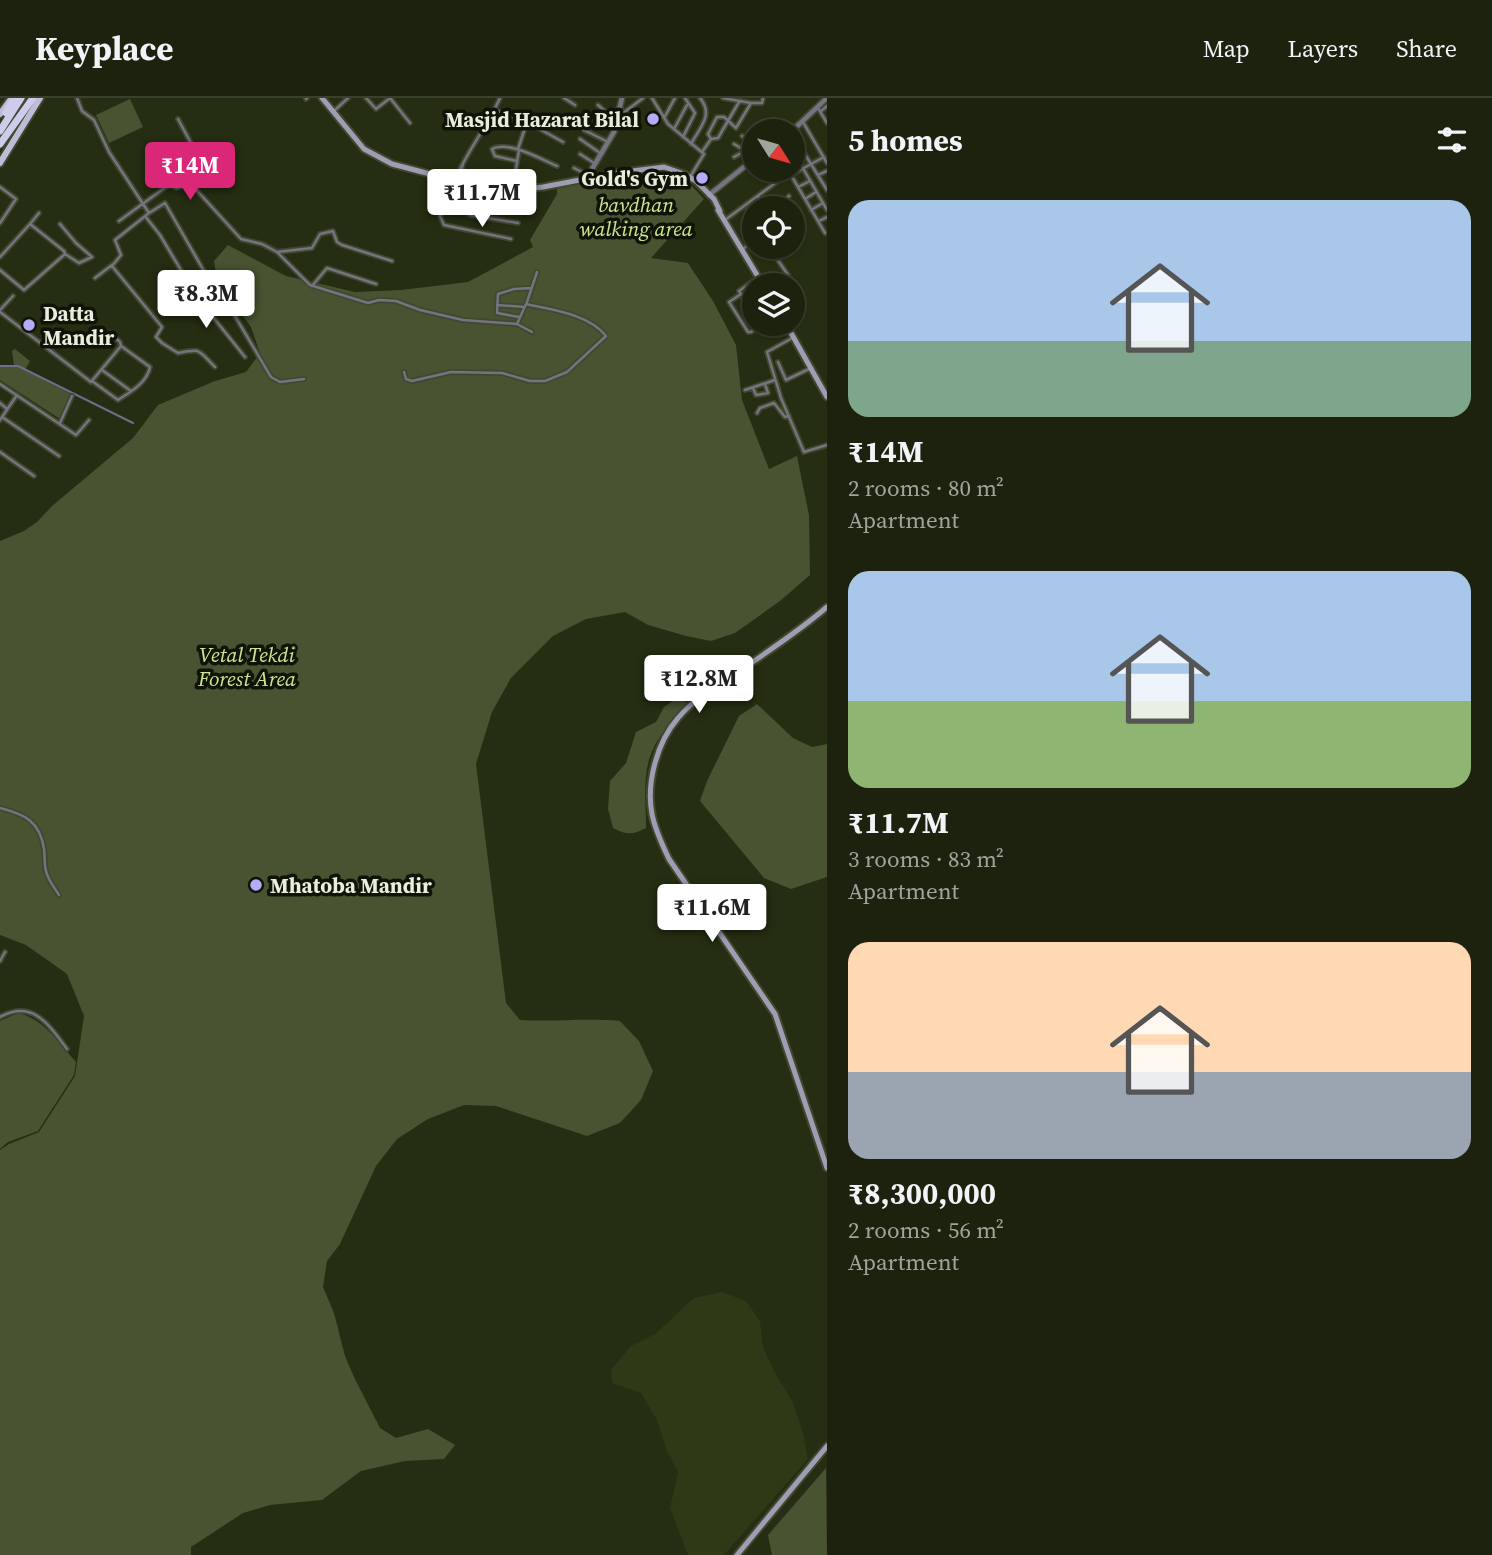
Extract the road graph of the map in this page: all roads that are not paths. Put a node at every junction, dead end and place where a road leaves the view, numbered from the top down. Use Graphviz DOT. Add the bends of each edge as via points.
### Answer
graph roads {
  1 [pos="12,98"];
  2 [pos="21,98"];
  3 [pos="31,98"];
  4 [pos="40,98"];
  5 [pos="77,98"];
  6 [pos="323,98"];
  7 [pos="348,98"];
  8 [pos="366,98"];
  9 [pos="500,98"];
  10 [pos="564,98"];
  11 [pos="622,98"];
  12 [pos="643,98"];
  13 [pos="652,98"];
  14 [pos="675,98"];
  15 [pos="685,98"];
  16 [pos="700,98"];
  17 [pos="723,98"];
  18 [pos="763,98"];
  19 [pos="827,98"];
  20 [pos="739,102"];
  21 [pos="751,103"];
  22 [pos="575,105"];
  23 [pos="598,105"];
  24 [pos="687,106"];
  25 [pos="827,106"];
  26 [pos="818,108"];
  27 [pos="335,110"];
  28 [pos="495,110"];
  29 [pos="0,114"];
  30 [pos="664,118"];
  31 [pos="178,119"];
  32 [pos="340,119"];
  33 [pos="617,119"];
  34 [pos="805,120"];
  35 [pos="728,121"];
  36 [pos="0,122"];
  37 [pos="527,122"];
  38 [pos="410,123"];
  39 [pos="805,123"];
  40 [pos="827,123"];
  41 [pos="674,129"];
  42 [pos="584,130"];
  43 [pos="0,131"];
  44 [pos="683,137"];
  45 [pos="580,139"];
  46 [pos="711,139"];
  47 [pos="0,142"];
  48 [pos="563,142"];
  49 [pos="609,142"];
  50 [pos="691,144"];
  51 [pos="734,144"];
  52 [pos="742,149"];
  53 [pos="518,150"];
  54 [pos="702,152"];
  55 [pos="742,153"];
  56 [pos="580,154"];
  57 [pos="601,154"];
  58 [pos="805,154"];
  59 [pos="734,157"];
  60 [pos="824,157"];
  61 [pos="517,161"];
  62 [pos="0,163"];
  63 [pos="594,163"];
  64 [pos="811,163"];
  65 [pos="827,163"];
  66 [pos="463,164"];
  67 [pos="557,166"];
  68 [pos="805,166"];
  69 [pos="159,167"];
  70 [pos="574,168"];
  71 [pos="742,169"];
  72 [pos="827,170"];
  73 [pos="805,173"];
  74 [pos="818,175"];
  75 [pos="587,177"];
  76 [pos="690,177"];
  77 [pos="455,180"];
  78 [pos="810,181"];
  79 [pos="466,182"];
  80 [pos="777,182"];
  81 [pos="796,182"];
  82 [pos="170,184"];
  83 [pos="192,186"];
  84 [pos="491,186"];
  85 [pos="0,187"];
  86 [pos="798,187"];
  87 [pos="826,188"];
  88 [pos="515,190"];
  89 [pos="816,192"];
  90 [pos="758,196"];
  91 [pos="803,196"];
  92 [pos="711,197"];
  93 [pos="805,199"];
  94 [pos="487,202"];
  95 [pos="823,203"];
  96 [pos="143,205"];
  97 [pos="459,206"];
  98 [pos="742,208"];
  99 [pos="811,210"];
  100 [pos="827,210"];
  101 [pos="39,212"];
  102 [pos="147,215"];
  103 [pos="827,217"];
  104 [pos="725,220"];
  105 [pos="119,221"];
  106 [pos="819,221"];
  107 [pos="0,223"];
  108 [pos="518,223"];
  109 [pos="30,224"];
  110 [pos="60,224"];
  111 [pos="825,233"];
  112 [pos="511,239"];
  113 [pos="742,249"];
  114 [pos="277,252"];
  115 [pos="65,254"];
  116 [pos="0,257"];
  117 [pos="392,261"];
  118 [pos="112,265"];
  119 [pos="0,271"];
  120 [pos="537,272"];
  121 [pos="95,278"];
  122 [pos="201,279"];
  123 [pos="376,284"];
  124 [pos="189,286"];
  125 [pos="312,286"];
  126 [pos="532,288"];
  127 [pos="742,288"];
  128 [pos="741,294"];
  129 [pos="13,296"];
  130 [pos="497,305"];
  131 [pos="525,306"];
  132 [pos="0,311"];
  133 [pos="520,317"];
  134 [pos="742,323"];
  135 [pos="517,324"];
  136 [pos="532,332"];
  137 [pos="110,333"];
  138 [pos="794,337"];
  139 [pos="121,346"];
  140 [pos="245,357"];
  141 [pos="778,362"];
  142 [pos="215,367"];
  143 [pos="811,368"];
  144 [pos="101,369"];
  145 [pos="404,372"];
  146 [pos="304,379"];
  147 [pos="775,380"];
  148 [pos="91,382"];
  149 [pos="0,384"];
  150 [pos="765,384"];
  151 [pos="753,388"];
  152 [pos="746,390"];
  153 [pos="131,391"];
  154 [pos="17,395"];
  155 [pos="72,396"];
  156 [pos="827,397"];
  157 [pos="0,403"];
  158 [pos="6,408"];
  159 [pos="757,413"];
  160 [pos="2,414"];
  161 [pos="789,416"];
  162 [pos="89,420"];
  163 [pos="60,424"];
  164 [pos="827,446"];
  165 [pos="0,452"];
  166 [pos="59,456"];
  167 [pos="34,476"];
  168 [pos="827,607"];
  169 [pos="0,808"];
  170 [pos="59,895"];
  171 [pos="5,952"];
  172 [pos="0,961"];
  173 [pos="0,1017"];
  174 [pos="67,1049"];
  175 [pos="827,1168"];
  176 [pos="827,1446"];
  177 [pos="737,1555"];
  1 -- 29 [label="main road"];
  1 -- 36 [label="highway"];
  2 -- 43 [label="highway"];
  3 -- 47 [label="highway"];
  4 -- 62 [label="main road"];
  5 -- 96 [label="street"];
  6 -- 27 [label="main road"];
  6 -- 32 [label="main road"];
  7 -- 27 [label="street"];
  8 -- 38 [label="street" via="376,109 390,98"];
  9 -- 28 [label="street"];
  10 -- 22 [label="street"];
  11 -- 33 [label="street"];
  12 -- 33 [label="street"];
  13 -- 30 [label="street"];
  14 -- 30 [label="street"];
  15 -- 44 [label="street" via="695,111"];
  16 -- 50 [label="street" via="707,115"];
  17 -- 20 [label="street"];
  18 -- 21 [label="street" via="762,103"];
  19 -- 26 [label="street"];
  20 -- 21 [label="street"];
  20 -- 35 [label="street"];
  21 -- 35 [label="street" via="736,127"];
  23 -- 33 [label="street"];
  24 -- 41 [label="street"];
  25 -- 26 [label="street"];
  26 -- 34 [label="street"];
  26 -- 40 [label="street"];
  27 -- 32 [label="main road"];
  28 -- 37 [label="street"];
  28 -- 66 [label="street"];
  30 -- 41 [label="street"];
  31 -- 83 [label="street" via="206,171"];
  32 -- 77 [label="main road" via="376,156"];
  33 -- 49 [label="street"];
  35 -- 46 [label="street" via="718,138"];
  35 -- 46 [label="street" via="717,117 708,134"];
  37 -- 48 [label="street"];
  37 -- 53 [label="street"];
  39 -- 60 [label="street"];
  41 -- 44 [label="street"];
  42 -- 49 [label="street"];
  44 -- 50 [label="street"];
  45 -- 57 [label="street"];
  46 -- 54 [label="street"];
  49 -- 57 [label="street"];
  50 -- 54 [label="street"];
  51 -- 52 [label="street"];
  53 -- 61 [label="street"];
  53 -- 61 [label="street" via="499,145 492,151 495,156"];
  53 -- 67 [label="street"];
  54 -- 76 [label="street"];
  55 -- 59 [label="street"];
  56 -- 63 [label="street"];
  57 -- 63 [label="street"];
  58 -- 64 [label="street"];
  60 -- 64 [label="street"];
  60 -- 65 [label="street"];
  61 -- 88 [label="street"];
  63 -- 75 [label="street"];
  64 -- 68 [label="street"];
  64 -- 74 [label="street"];
  66 -- 77 [label="street"];
  66 -- 79 [label="street" via="460,176"];
  69 -- 82 [label="street"];
  70 -- 75 [label="street"];
  71 -- 92 [label="street"];
  72 -- 74 [label="street"];
  73 -- 78 [label="street"];
  74 -- 87 [label="street"];
  75 -- 76 [label="main road" via="664,167"];
  75 -- 88 [label="main road"];
  76 -- 92 [label="main road"];
  77 -- 79 [label="main road"];
  78 -- 86 [label="street"];
  78 -- 89 [label="street"];
  79 -- 84 [label="main road"];
  79 -- 97 [label="street"];
  80 -- 90 [label="street"];
  81 -- 86 [label="street"];
  82 -- 83 [label="street"];
  82 -- 96 [label="street"];
  83 -- 114 [label="street" via="241,239"];
  84 -- 88 [label="main road"];
  84 -- 94 [label="street"];
  85 -- 107 [label="street" via="16,199"];
  86 -- 91 [label="street"];
  89 -- 93 [label="street"];
  89 -- 95 [label="street"];
  92 -- 104 [label="main road"];
  93 -- 99 [label="street"];
  95 -- 99 [label="street"];
  95 -- 100 [label="street"];
  96 -- 102 [label="street"];
  96 -- 105 [label="street"];
  97 -- 108 [label="street" via="470,215"];
  97 -- 112 [label="street" via="441,212 444,225"];
  98 -- 104 [label="street"];
  99 -- 106 [label="street"];
  101 -- 109 [label="street"];
  102 -- 118 [label="street" via="115,240 121,255"];
  102 -- 124 [label="street"];
  102 -- 146 [label="street" via="165,203 271,377 280,382"];
  103 -- 106 [label="street"];
  104 -- 113 [label="main road"];
  106 -- 111 [label="street"];
  109 -- 115 [label="street"];
  109 -- 116 [label="street"];
  110 -- 115 [label="street" via="92,256 79,263"];
  114 -- 117 [label="street" via="312,248 320,234 333,231 342,245"];
  114 -- 125 [label="street"];
  115 -- 119 [label="street" via="24,290"];
  118 -- 121 [label="street"];
  118 -- 142 [label="street" via="162,327 156,337 162,343 178,353 198,350"];
  120 -- 126 [label="street"];
  122 -- 124 [label="street"];
  123 -- 125 [label="street" via="327,268"];
  124 -- 140 [label="street"];
  125 -- 135 [label="street" via="368,303 389,300 463,320"];
  126 -- 130 [label="street" via="499,293"];
  126 -- 131 [label="street"];
  127 -- 128 [label="street"];
  128 -- 134 [label="street" via="729,302"];
  129 -- 132 [label="street"];
  130 -- 131 [label="street"];
  130 -- 133 [label="street" via="499,314"];
  131 -- 133 [label="street"];
  131 -- 145 [label="street" via="570,314 606,337 567,372 545,382 502,373 451,372 412,381"];
  132 -- 148 [label="street"];
  133 -- 135 [label="street"];
  135 -- 136 [label="street"];
  137 -- 139 [label="street"];
  138 -- 143 [label="main road"];
  138 -- 147 [label="street" via="767,352"];
  139 -- 144 [label="street"];
  139 -- 153 [label="street" via="150,367 146,378"];
  141 -- 143 [label="street" via="786,380"];
  143 -- 156 [label="main road"];
  144 -- 148 [label="street"];
  144 -- 153 [label="street"];
  147 -- 150 [label="street"];
  147 -- 161 [label="street"];
  148 -- 153 [label="street" via="118,400"];
  149 -- 154 [label="street"];
  150 -- 151 [label="street"];
  150 -- 151 [label="street" via="768,393 756,396"];
  151 -- 152 [label="street"];
  154 -- 158 [label="street"];
  154 -- 163 [label="street"];
  155 -- 163 [label="street"];
  157 -- 158 [label="street"];
  158 -- 160 [label="street"];
  159 -- 161 [label="street" via="776,404"];
  160 -- 166 [label="street"];
  161 -- 164 [label="street" via="805,452"];
  162 -- 163 [label="street" via="77,435"];
  165 -- 167 [label="street"];
  168 -- 175 [label="main road" via="711,690 674,724 659,750 651,806 670,859 775,1014"];
  169 -- 170 [label="street" via="31,820 45,850 44,867"];
  171 -- 172 [label="street"];
  173 -- 174 [label="street" via="19,1010 31,1012"];
  176 -- 177 [label="main road"];
}
